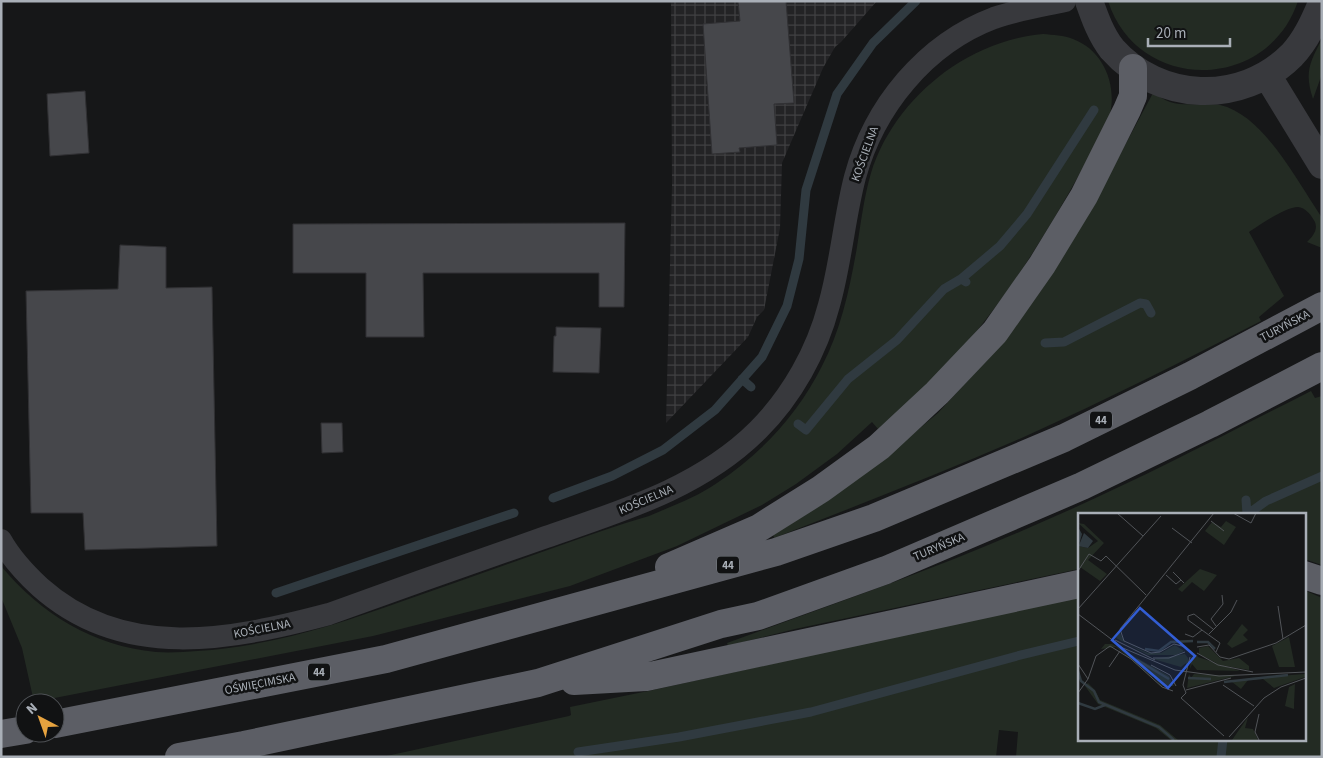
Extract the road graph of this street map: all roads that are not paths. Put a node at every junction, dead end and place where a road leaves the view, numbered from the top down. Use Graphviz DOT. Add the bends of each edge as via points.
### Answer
graph roads {
  1 [pos="1065,1"];
  2 [pos="1089,1"];
  3 [pos="1322,3"];
  4 [pos="1133,68"];
  5 [pos="1267,75"];
  6 [pos="1322,164"];
  7 [pos="1322,306"];
  8 [pos="1322,366"];
  9 [pos="1,540"];
  10 [pos="1306,576"];
  11 [pos="1322,581"];
  12 [pos="1078,584"];
  13 [pos="580,606"];
  14 [pos="538,683"];
  15 [pos="65,722"];
  16 [pos="15,732"];
  17 [pos="1,734"];
  18 [pos="179,757"];
  1 -- 9 [label="street, KOŚCIELNA" via="1002,16 972,29 933,54 898,90 874,127 862,155 829,305 807,363 791,389 757,431 720,462 682,485 599,519 330,614 220,636 163,639 120,631 94,621 66,607 45,590 22,569"];
  2 -- 4 [label="street" via="1096,24 1112,48"];
  3 -- 5 [label="street" via="1311,30 1292,55"];
  4 -- 5 [label="street" via="1158,82 1185,90 1213,92 1241,86"];
  4 -- 13 [label="highway" via="1133,96 1128,110 1084,196 1042,265 995,332 937,393 879,447 820,490 759,528"];
  5 -- 6 [label="street"];
  7 -- 13 [label="highway, TURYŃSKA / 44" via="1064,438 874,518 776,552"];
  8 -- 14 [label="highway, TURYŃSKA" via="1082,486 886,570 758,616 721,624"];
  10 -- 11 [label="highway"];
  12 -- 14 [label="highway" via="646,678"];
  13 -- 15 [label="highway, OŚWIĘCIMSKA / 44" via="386,659"];
  14 -- 18 [label="highway"];
  16 -- 17 [label="highway"];
}
